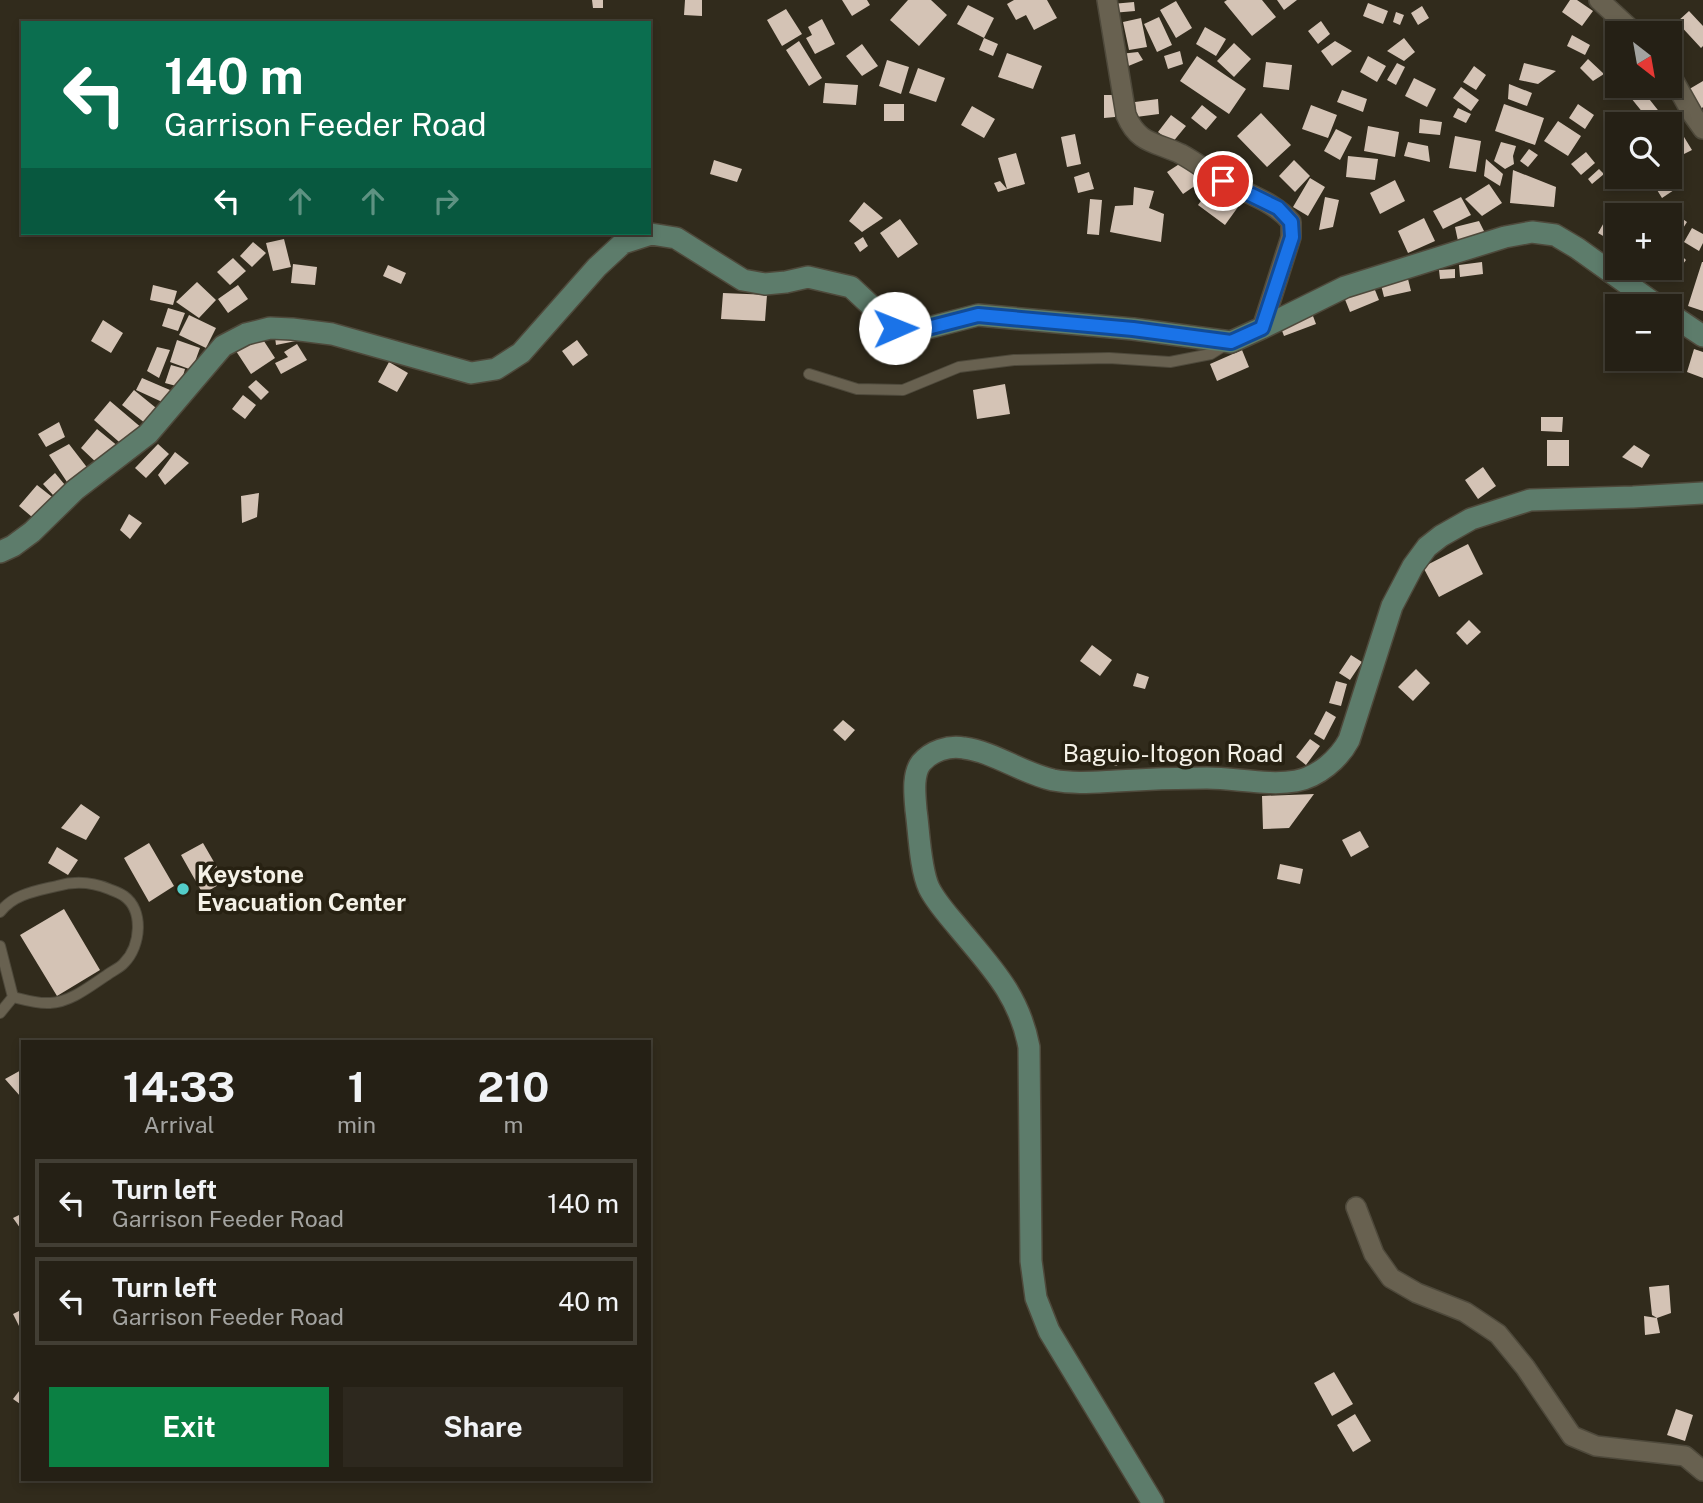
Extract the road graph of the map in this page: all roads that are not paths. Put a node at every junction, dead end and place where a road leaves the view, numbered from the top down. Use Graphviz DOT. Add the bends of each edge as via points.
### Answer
graph roads {
  1 [pos="1107,0"];
  2 [pos="1598,0"];
  3 [pos="1622,21"];
  4 [pos="1682,95"];
  5 [pos="1703,129"];
  6 [pos="651,234"];
  7 [pos="648,235"];
  8 [pos="1641,294"];
  9 [pos="1682,322"];
  10 [pos="1262,328"];
  11 [pos="1703,336"];
  12 [pos="1231,342"];
  13 [pos="809,374"];
  14 [pos="1703,493"];
  15 [pos="0,552"];
  16 [pos="0,912"];
  17 [pos="0,947"];
  18 [pos="13,997"];
  19 [pos="0,1013"];
  20 [pos="1356,1207"];
  21 [pos="1703,1471"];
  22 [pos="1153,1503"];
  1 -- 10 [label="street" via="1131,127 1146,140 1181,154 1278,208 1291,222 1292,237"];
  2 -- 3 [label="street"];
  4 -- 5 [label="street"];
  6 -- 12 [label="street" via="676,238 743,279 765,284 808,278 850,287 895,328 916,331 978,315"];
  7 -- 15 [label="street" via="623,243 521,353 496,369 471,373 332,334 270,328 246,334 223,346 148,434 75,490 32,532"];
  8 -- 10 [label="street" via="1555,235 1532,232 1346,287"];
  9 -- 11 [label="street"];
  10 -- 12 [label="street"];
  12 -- 13 [label="lane" via="1211,354 1170,362 1014,360 959,367 903,390 857,389"];
  14 -- 22 [label="street, Baguio-Itogon Road" via="1530,500 1471,519 1441,536 1413,566 1392,606 1344,751 1318,772 1297,781 1075,782 1033,775 985,754 950,747 929,756 915,773 928,886 1005,985 1026,1028 1031,1261 1036,1298 1049,1331"];
  16 -- 18 [label="lane" via="22,895 72,882 123,895 136,915 134,949 124,963 65,1000 39,1003"];
  17 -- 18 [label="lane"];
  18 -- 19 [label="lane"];
  20 -- 21 [label="street" via="1374,1254 1391,1278 1465,1312 1498,1334 1572,1436 1596,1446 1685,1456"];
}
